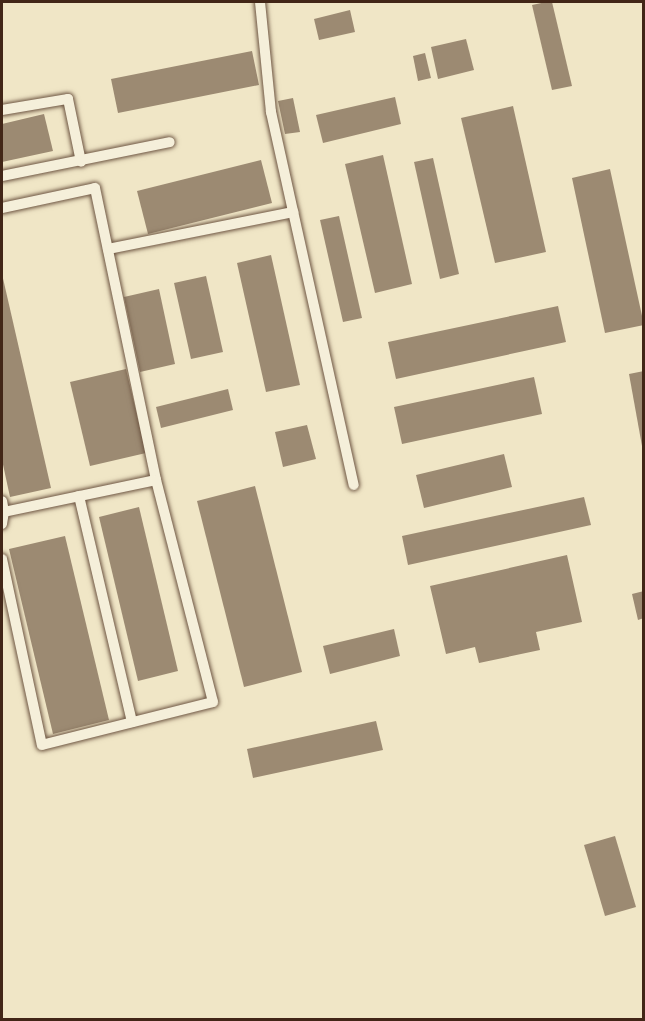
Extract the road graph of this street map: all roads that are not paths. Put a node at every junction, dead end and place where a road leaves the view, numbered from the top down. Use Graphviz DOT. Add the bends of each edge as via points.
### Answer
graph roads {
  1 [pos="260,2"];
  2 [pos="2,110"];
  3 [pos="170,142"];
  4 [pos="81,162"];
  5 [pos="2,176"];
  6 [pos="2,208"];
  7 [pos="293,212"];
  8 [pos="108,249"];
  9 [pos="156,480"];
  10 [pos="354,485"];
  11 [pos="79,496"];
  12 [pos="3,506"];
  13 [pos="2,524"];
  14 [pos="2,559"];
  15 [pos="132,722"];
  1 -- 7 [label="lane" via="271,112"];
  2 -- 4 [label="lane" via="68,99"];
  3 -- 4 [label="lane"];
  4 -- 5 [label="lane"];
  6 -- 8 [label="lane" via="95,188"];
  7 -- 8 [label="lane"];
  7 -- 10 [label="lane"];
  8 -- 9 [label="lane"];
  9 -- 11 [label="lane"];
  9 -- 15 [label="lane" via="213,702"];
  11 -- 12 [label="lane"];
  11 -- 15 [label="lane"];
  12 -- 13 [label="lane"];
  14 -- 15 [label="lane" via="42,745"];
}
